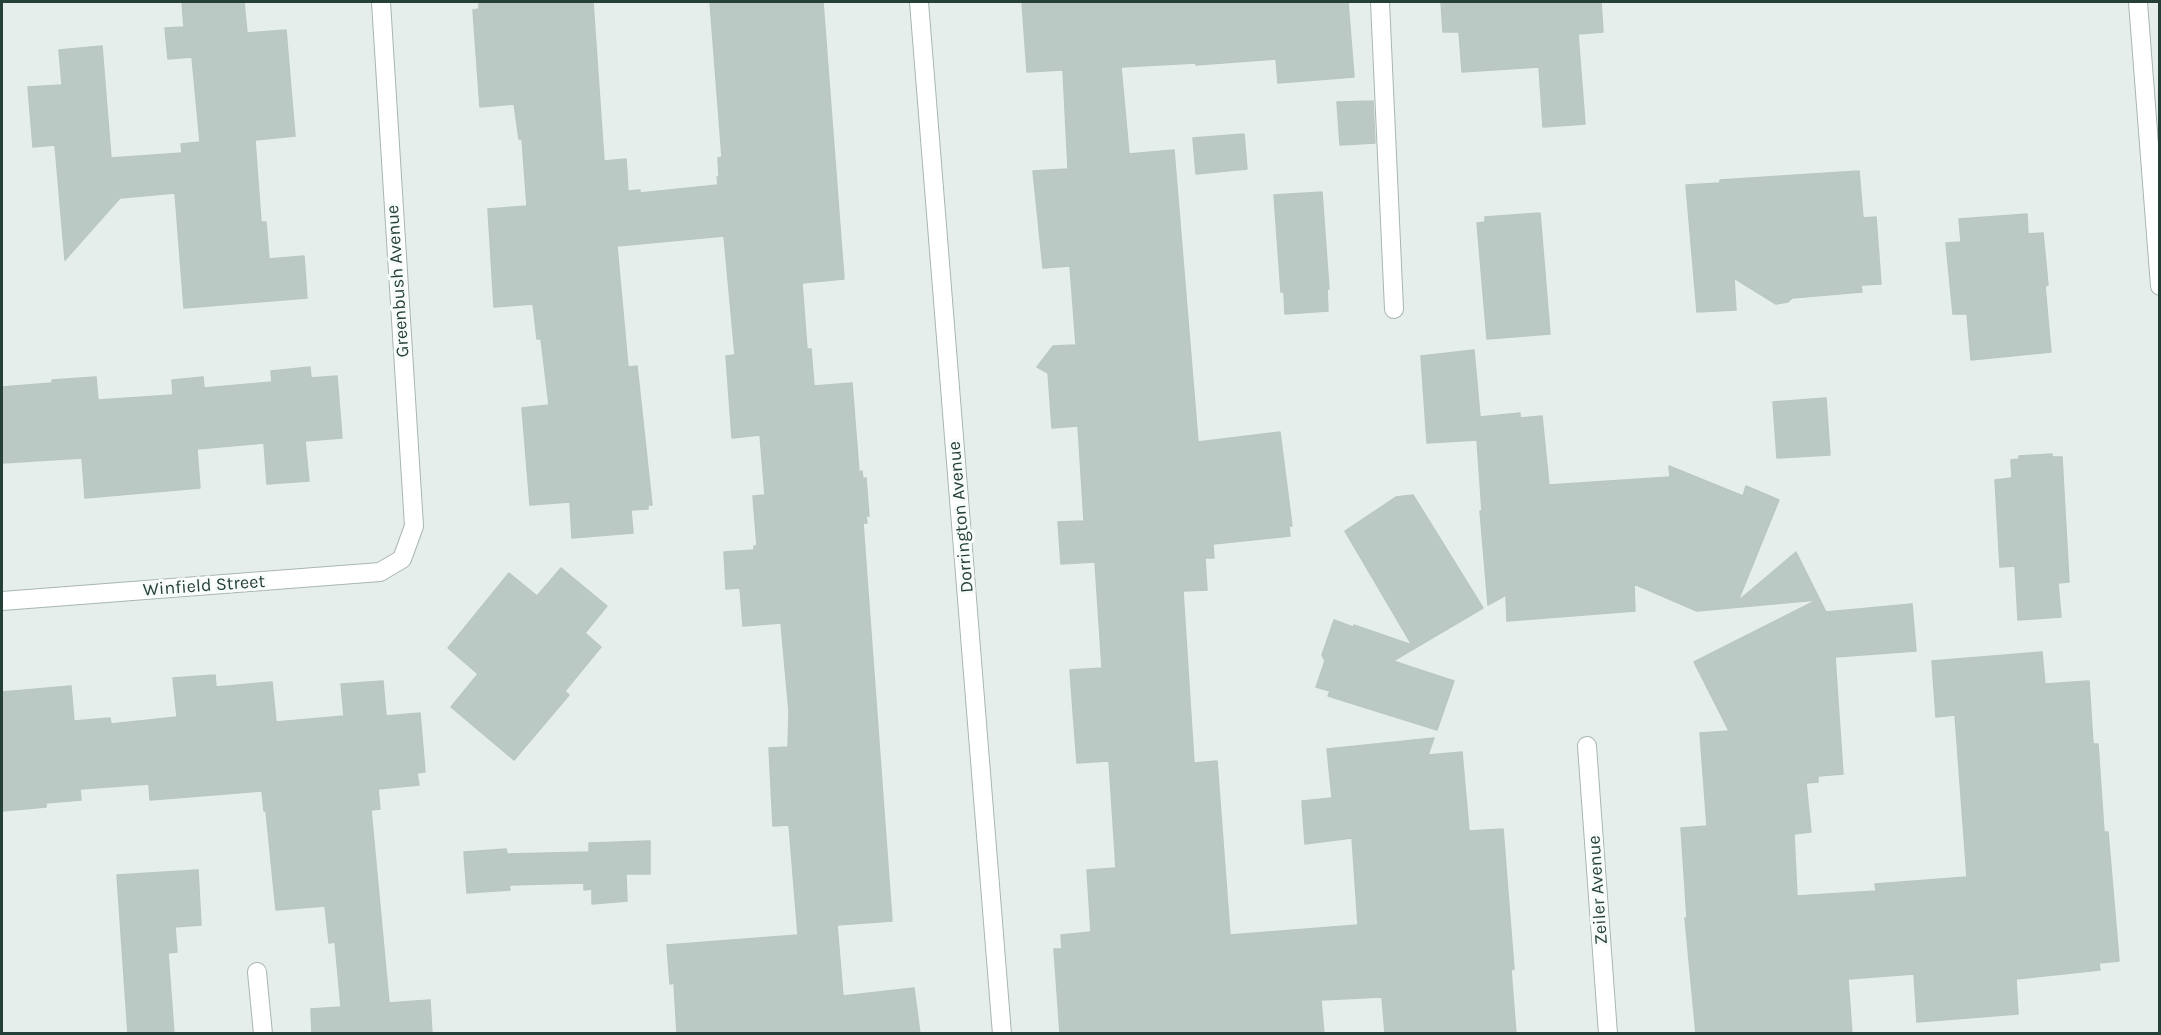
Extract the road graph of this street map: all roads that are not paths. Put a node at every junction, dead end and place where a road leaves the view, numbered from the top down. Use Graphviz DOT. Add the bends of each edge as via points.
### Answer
graph roads {
  1 [pos="381,2"];
  2 [pos="919,2"];
  3 [pos="1380,2"];
  4 [pos="2138,2"];
  5 [pos="2160,286"];
  6 [pos="1394,309"];
  7 [pos="402,559"];
  8 [pos="2,601"];
  9 [pos="1587,746"];
  10 [pos="257,972"];
  11 [pos="263,1034"];
  12 [pos="1002,1034"];
  13 [pos="1608,1034"];
  1 -- 7 [label="street, Greenbush Avenue" via="414,526"];
  2 -- 12 [label="street, Dorrington Avenue"];
  3 -- 6 [label="street"];
  4 -- 5 [label="street"];
  7 -- 8 [label="street, Winfield Street" via="380,572"];
  9 -- 13 [label="street, Zeiler Avenue"];
  10 -- 11 [label="street"];
}
